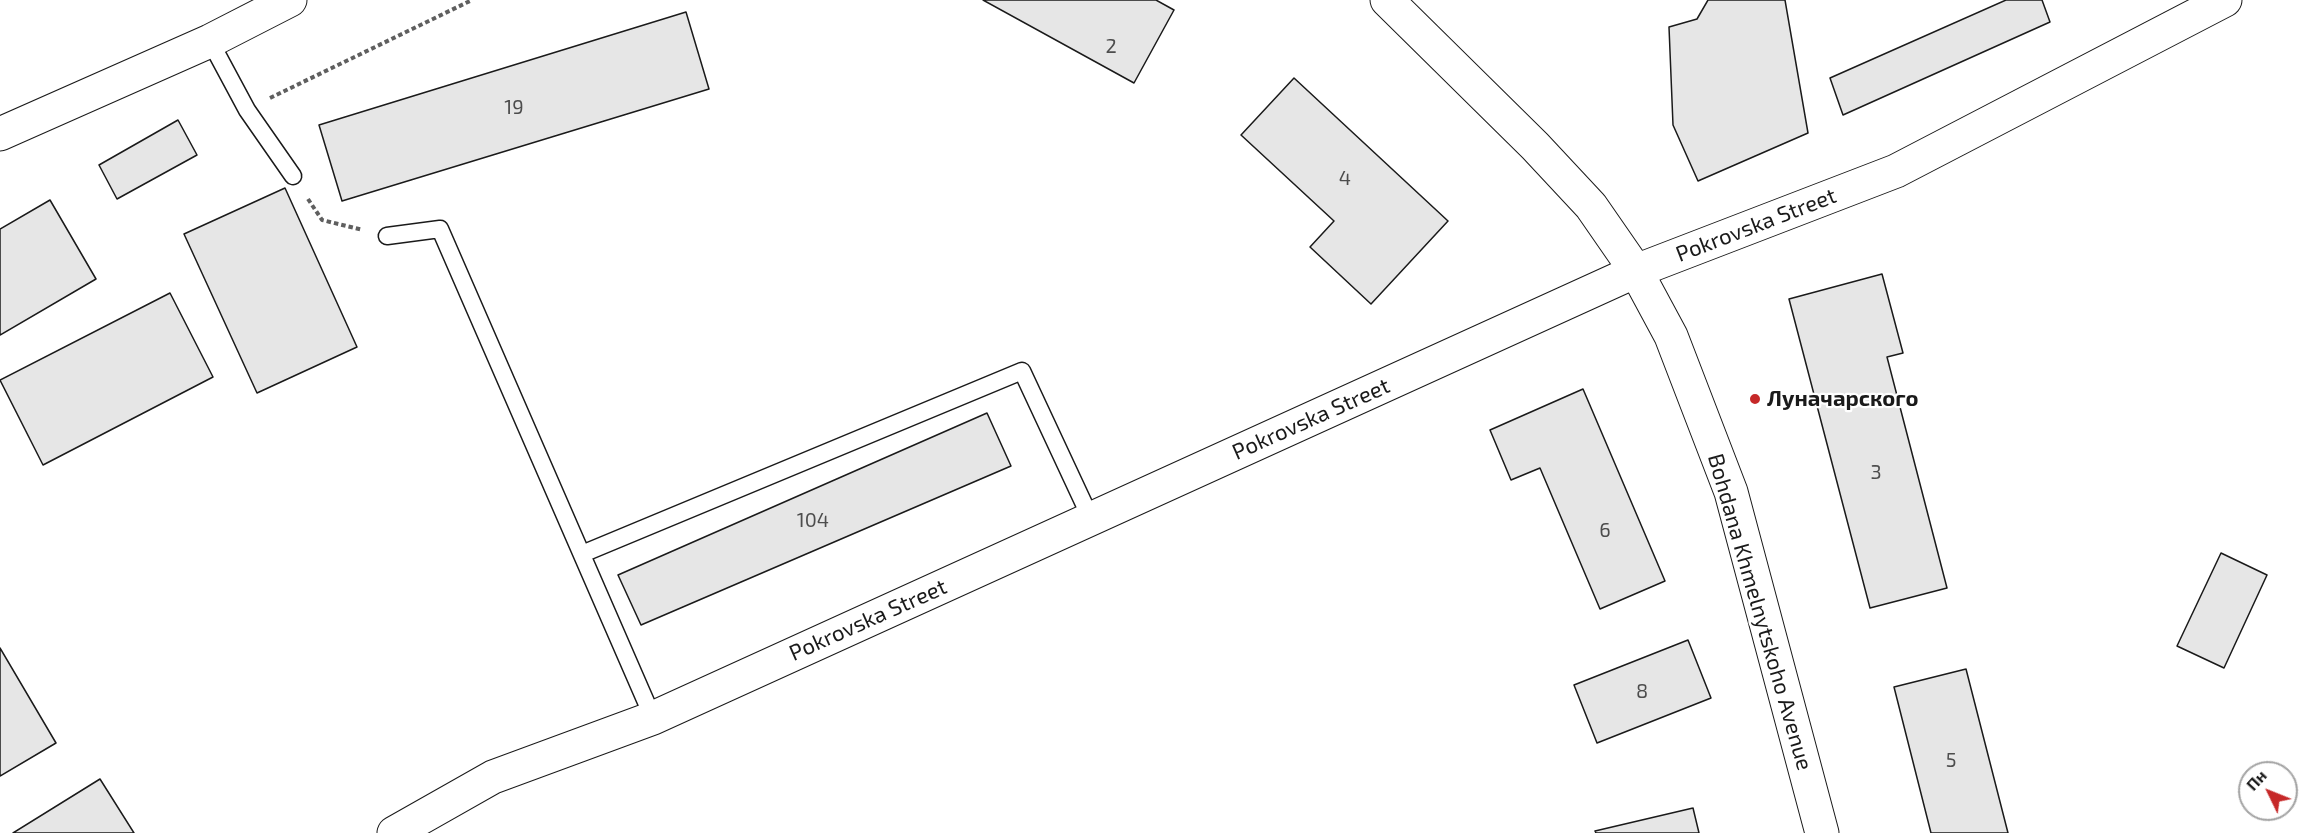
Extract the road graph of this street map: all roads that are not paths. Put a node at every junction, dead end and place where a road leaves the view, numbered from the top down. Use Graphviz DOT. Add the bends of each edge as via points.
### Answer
graph roads {
  1 [pos="290,0"];
  2 [pos="1387,0"];
  3 [pos="2225,0"];
  4 [pos="210,41"];
  5 [pos="0,134"];
  6 [pos="292,176"];
  7 [pos="387,236"];
  8 [pos="1636,271"];
  9 [pos="1092,519"];
  10 [pos="582,554"];
  11 [pos="653,718"];
  12 [pos="394,833"];
  13 [pos="1822,833"];
  1 -- 4 [label="main road"];
  2 -- 8 [label="main road, Bohdana Khmelnytskoho Avenue" via="1591,206"];
  3 -- 8 [label="main road, Pokrovska Street" via="1896,171"];
  4 -- 5 [label="main road"];
  4 -- 6 [label="lane" via="246,110"];
  7 -- 10 [label="lane" via="440,229"];
  8 -- 9 [label="main road, Pokrovska Street"];
  8 -- 13 [label="main road, Bohdana Khmelnytskoho Avenue" via="1671,336 1731,492"];
  9 -- 10 [label="lane" via="1022,371"];
  9 -- 11 [label="main road, Pokrovska Street"];
  10 -- 11 [label="lane"];
  11 -- 12 [label="main road, Pokrovska Street" via="493,777"];
}
